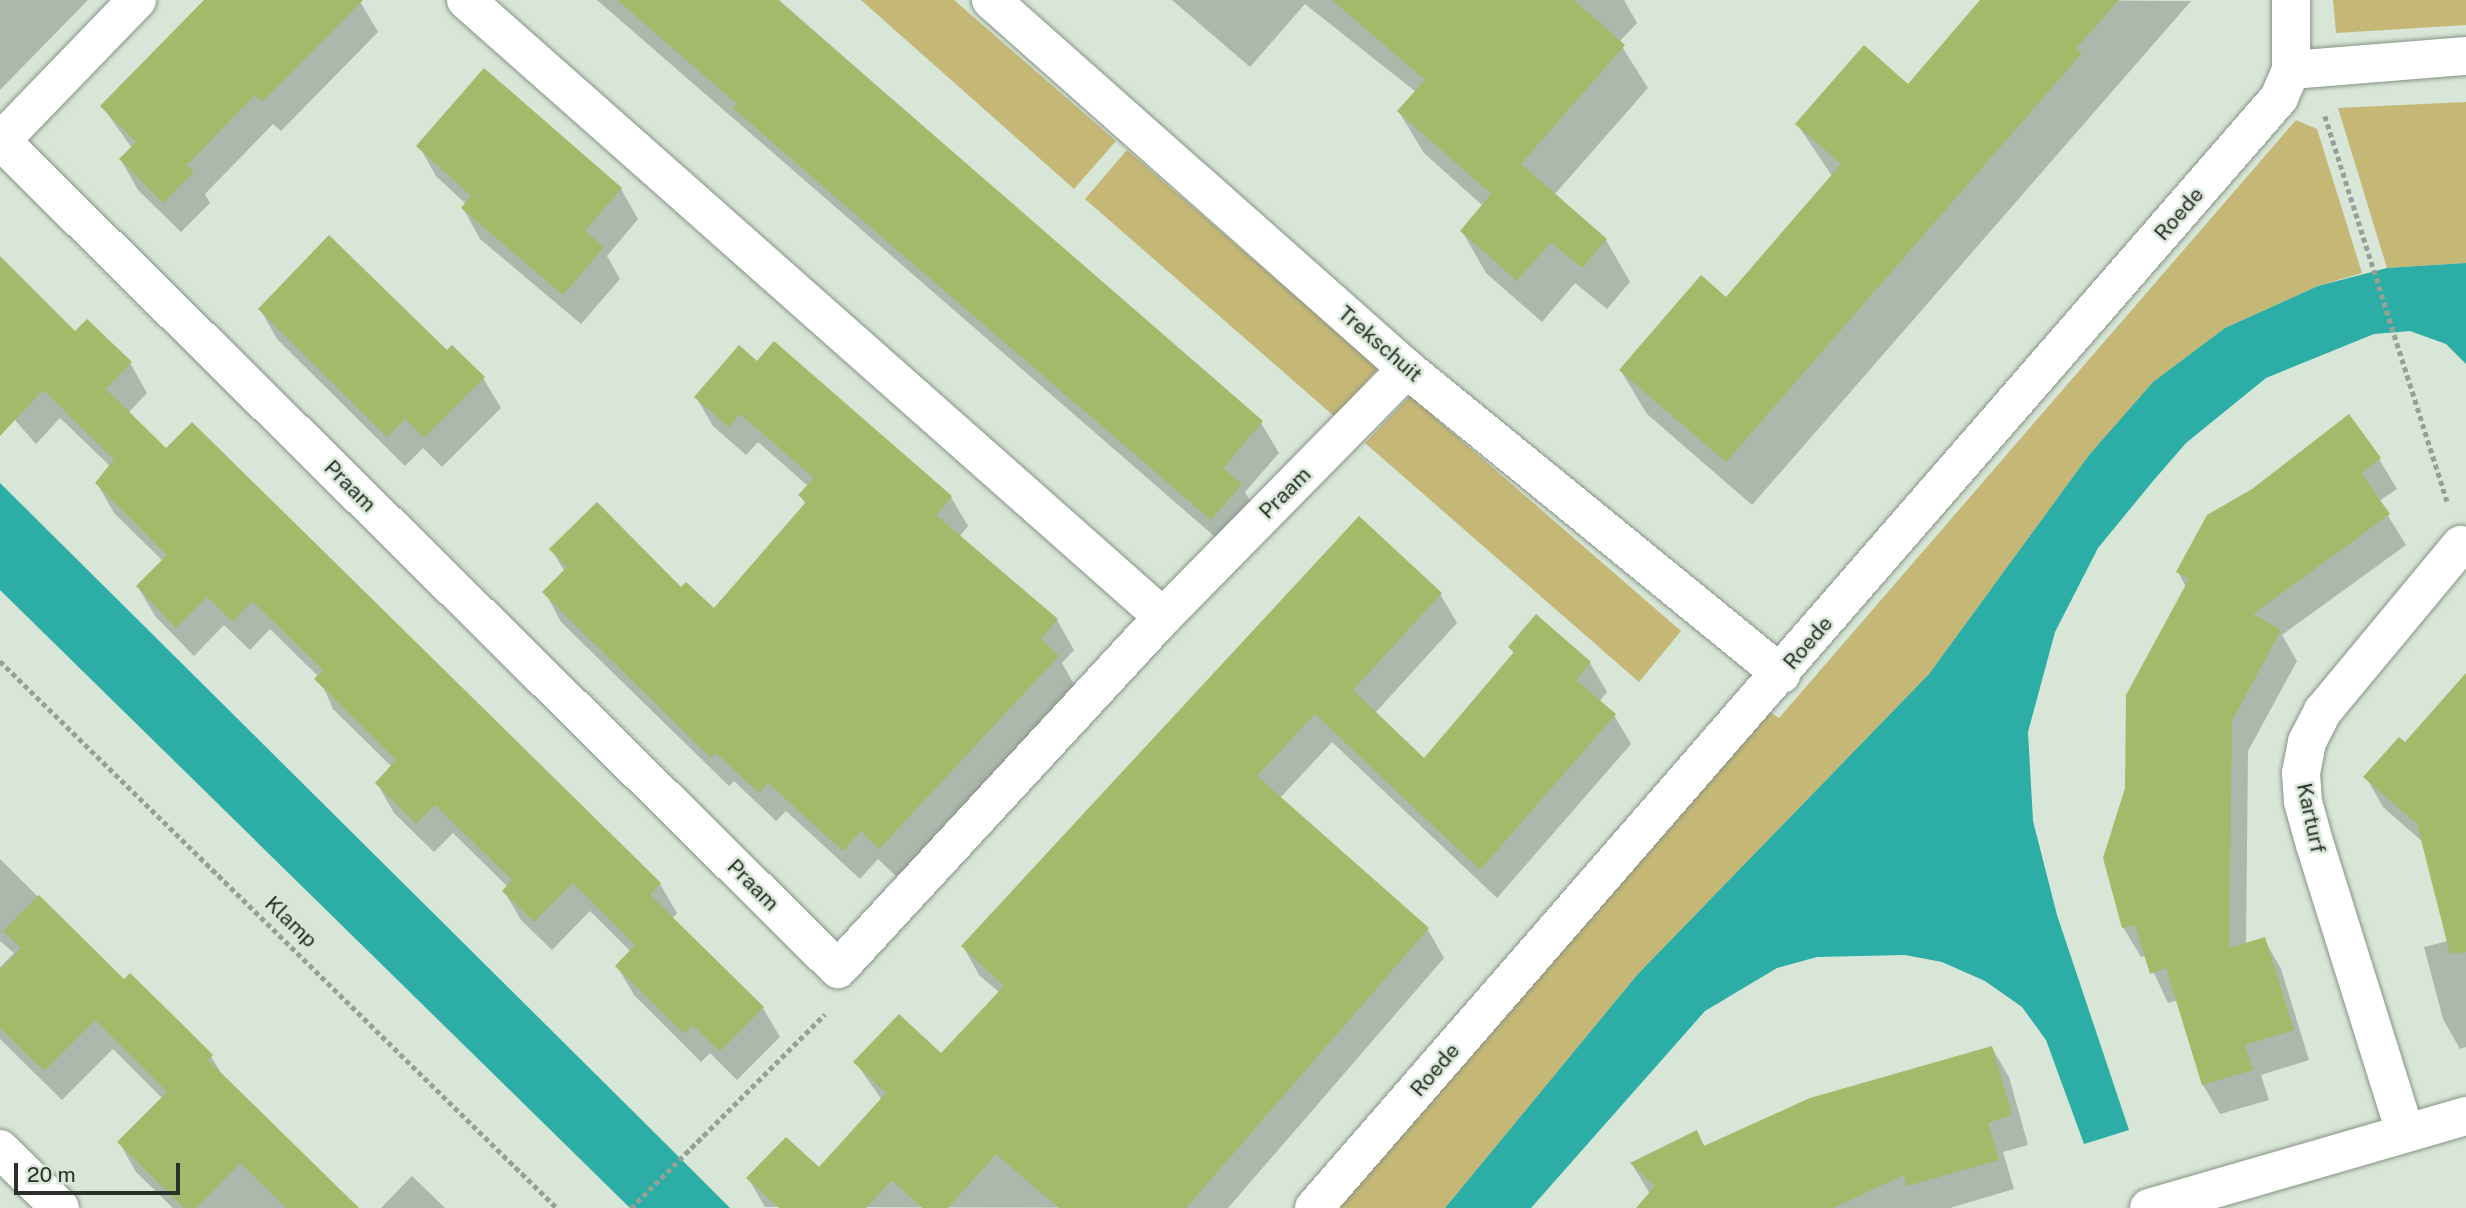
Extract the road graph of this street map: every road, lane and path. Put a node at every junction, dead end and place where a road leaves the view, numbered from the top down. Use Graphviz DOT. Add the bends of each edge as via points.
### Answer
graph roads {
  1 [pos="137,0"];
  2 [pos="467,0"];
  3 [pos="990,0"];
  4 [pos="2291,0"];
  5 [pos="2466,56"];
  6 [pos="2291,71"];
  7 [pos="1407,369"];
  8 [pos="2461,545"];
  9 [pos="1163,617"];
  10 [pos="0,661"];
  11 [pos="1781,674"];
  12 [pos="838,969"];
  13 [pos="2466,1116"];
  14 [pos="2405,1132"];
  15 [pos="0,1149"];
  16 [pos="60,1208"];
  17 [pos="557,1208"];
  18 [pos="631,1208"];
  19 [pos="1314,1208"];
  20 [pos="2149,1208"];
  1 -- 12 [label="street, Praam" via="1,141"];
  2 -- 9 [label="street"];
  3 -- 7 [label="street, Trekschuit"];
  4 -- 6 [label="street, Roede"];
  5 -- 6 [label="street"];
  6 -- 8 [label="path" via="2303,78 2335,138"];
  6 -- 11 [label="street, Roede" via="2279,98"];
  7 -- 9 [label="street, Praam"];
  7 -- 11 [label="street, Trekschuit"];
  8 -- 14 [label="street, Karturf" via="2323,712 2307,742 2301,773 2303,802 2315,845"];
  9 -- 12 [label="street, Praam"];
  10 -- 17 [label="path, Klamp"];
  11 -- 19 [label="street, Roede"];
  12 -- 18 [label="path" via="838,1000"];
  13 -- 14 [label="street"];
  14 -- 20 [label="street"];
  15 -- 16 [label="street"];
}
